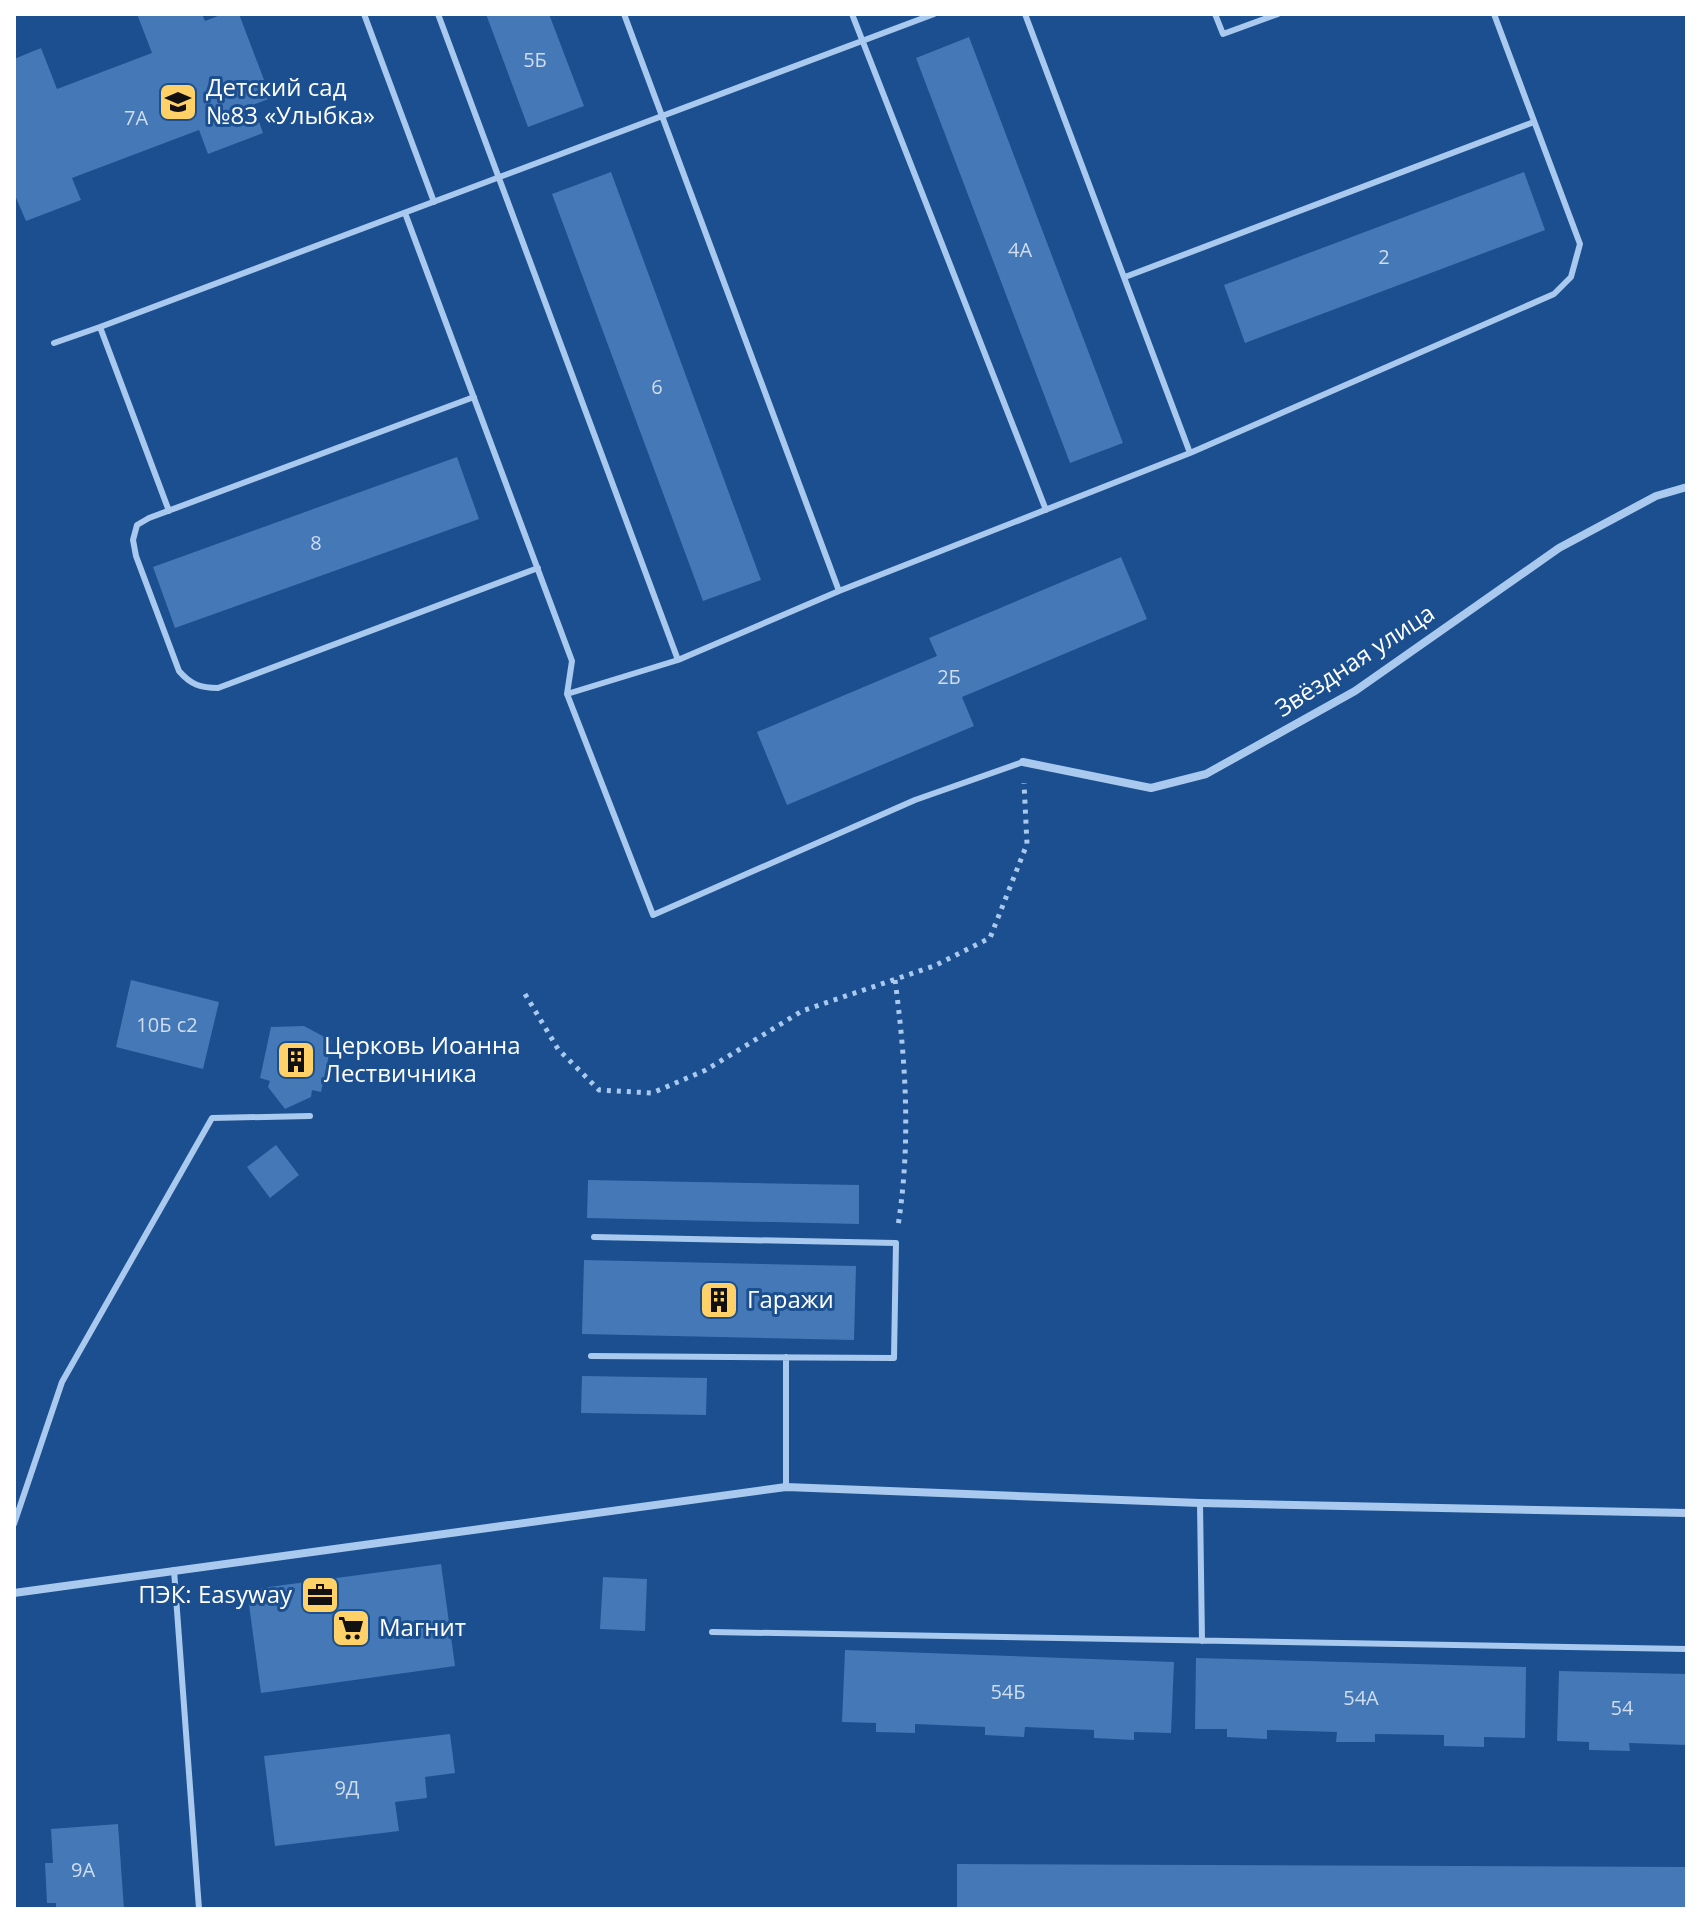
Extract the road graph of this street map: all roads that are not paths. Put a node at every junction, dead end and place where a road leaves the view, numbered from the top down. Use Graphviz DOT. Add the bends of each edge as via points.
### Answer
graph roads {
  1 [pos="364,14"];
  2 [pos="438,14"];
  3 [pos="624,14"];
  4 [pos="852,14"];
  5 [pos="934,14"];
  6 [pos="1025,14"];
  7 [pos="1215,14"];
  8 [pos="1278,14"];
  9 [pos="1494,14"];
  10 [pos="863,41"];
  11 [pos="663,117"];
  12 [pos="1534,122"];
  13 [pos="499,178"];
  14 [pos="434,202"];
  15 [pos="405,213"];
  16 [pos="1125,277"];
  17 [pos="100,327"];
  18 [pos="54,343"];
  19 [pos="474,397"];
  20 [pos="1190,453"];
  21 [pos="1687,487"];
  22 [pos="1046,510"];
  23 [pos="169,511"];
  24 [pos="538,568"];
  25 [pos="839,591"];
  26 [pos="678,660"];
  27 [pos="567,694"];
  28 [pos="1023,762"];
  29 [pos="310,1116"];
  30 [pos="594,1237"];
  31 [pos="591,1356"];
  32 [pos="786,1357"];
  33 [pos="786,1487"];
  34 [pos="1200,1503"];
  35 [pos="1687,1513"];
  36 [pos="14,1524"];
  37 [pos="174,1570"];
  38 [pos="14,1593"];
  39 [pos="712,1632"];
  40 [pos="1202,1641"];
  41 [pos="1687,1649"];
  42 [pos="199,1909"];
  1 -- 14 [label="lane"];
  2 -- 13 [label="lane"];
  3 -- 11 [label="lane"];
  4 -- 10 [label="lane"];
  5 -- 10 [label="lane"];
  6 -- 16 [label="lane"];
  7 -- 8 [label="lane" via="1223,34"];
  9 -- 12 [label="lane"];
  10 -- 11 [label="lane"];
  10 -- 22 [label="lane"];
  11 -- 13 [label="lane"];
  11 -- 25 [label="lane"];
  12 -- 16 [label="lane"];
  12 -- 20 [label="lane" via="1580,244 1571,277 1554,294"];
  13 -- 14 [label="lane"];
  13 -- 26 [label="lane"];
  14 -- 15 [label="lane"];
  15 -- 17 [label="lane"];
  15 -- 19 [label="lane"];
  16 -- 20 [label="lane"];
  17 -- 18 [label="lane"];
  17 -- 23 [label="lane"];
  19 -- 23 [label="lane"];
  19 -- 24 [label="lane"];
  20 -- 22 [label="lane"];
  21 -- 28 [label="street, Звёздная улица" via="1656,496 1559,548 1355,691 1206,774 1151,788"];
  22 -- 25 [label="lane"];
  23 -- 24 [label="lane" via="137,525 134,548 179,671 202,688 218,688"];
  24 -- 27 [label="lane" via="572,661"];
  25 -- 26 [label="lane"];
  26 -- 27 [label="lane"];
  27 -- 28 [label="lane" via="653,915 915,800"];
  29 -- 36 [label="lane" via="212,1118 62,1382"];
  30 -- 32 [label="lane" via="896,1243 894,1358"];
  31 -- 32 [label="lane"];
  32 -- 33 [label="lane"];
  33 -- 34 [label="street"];
  33 -- 37 [label="street"];
  34 -- 35 [label="street"];
  34 -- 40 [label="lane"];
  37 -- 38 [label="street"];
  37 -- 42 [label="lane"];
  39 -- 40 [label="lane"];
  40 -- 41 [label="lane"];
}
